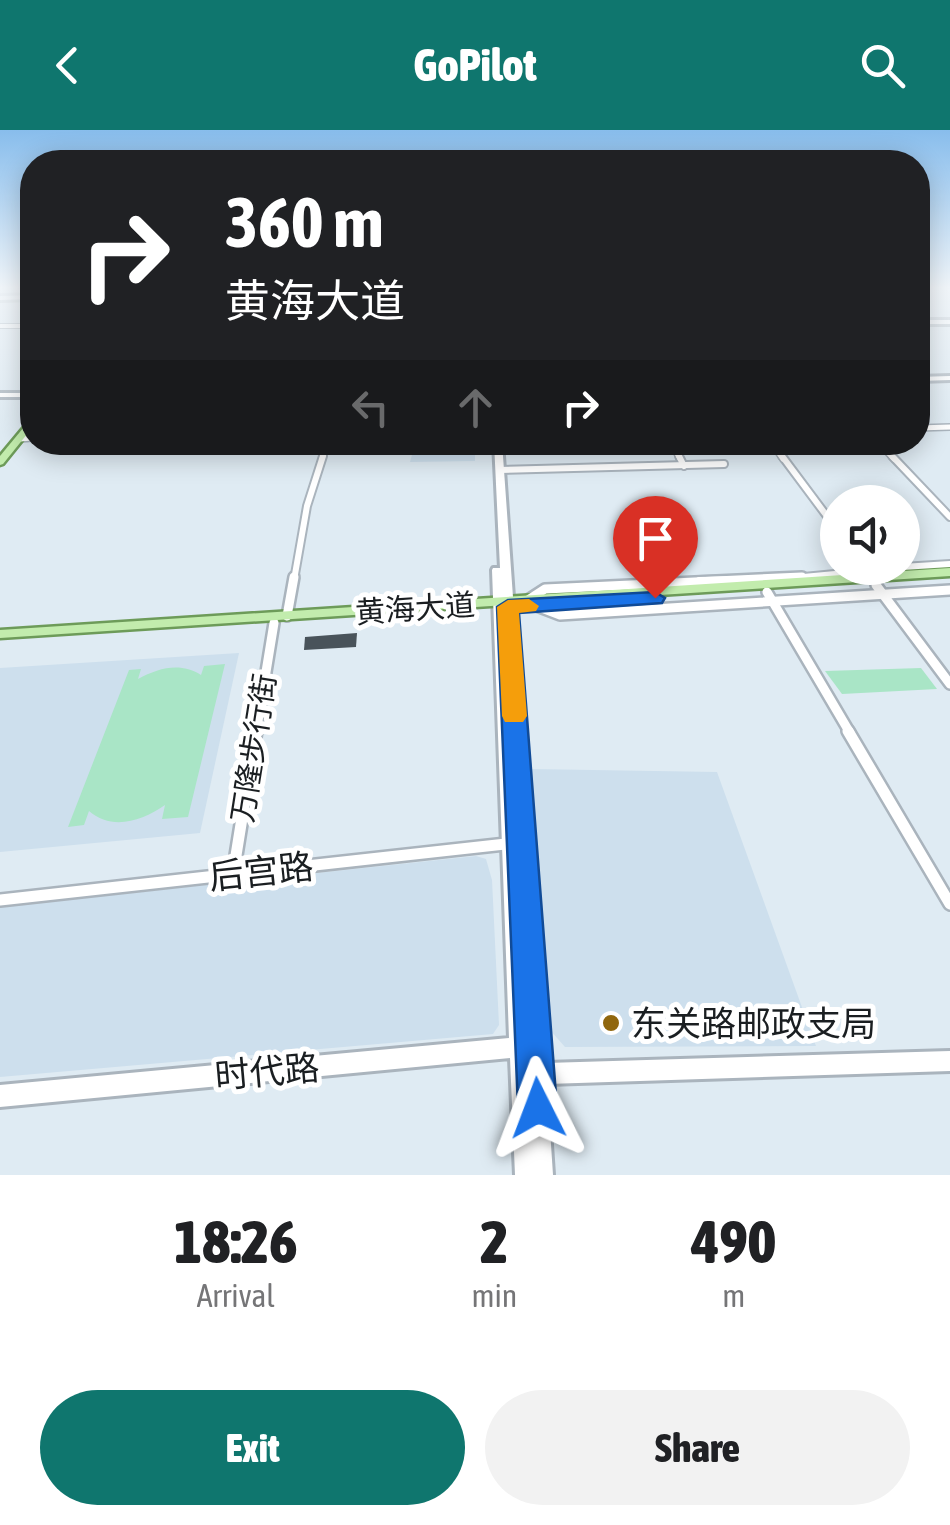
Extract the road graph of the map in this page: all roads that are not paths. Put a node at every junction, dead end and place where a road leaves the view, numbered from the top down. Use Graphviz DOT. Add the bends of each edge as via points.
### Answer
graph roads {
  1 [pos="20,433"];
  2 [pos="20,438"];
  3 [pos="0,454"];
  4 [pos="323,455"];
  5 [pos="496,455"];
  6 [pos="497,455"];
  7 [pos="678,455"];
  8 [pos="781,455"];
  9 [pos="890,455"];
  10 [pos="0,462"];
  11 [pos="724,464"];
  12 [pos="684,466"];
  13 [pos="500,470"];
  14 [pos="820,507"];
  15 [pos="950,517"];
  16 [pos="950,564"];
  17 [pos="920,566"];
  18 [pos="950,572"];
  19 [pos="920,575"];
  20 [pos="920,580"];
  21 [pos="950,580"];
  22 [pos="820,583"];
  23 [pos="836,585"];
  24 [pos="876,585"];
  25 [pos="915,585"];
  26 [pos="950,590"];
  27 [pos="769,596"];
  28 [pos="531,603"];
  29 [pos="503,605"];
  30 [pos="281,619"];
  31 [pos="0,637"];
  32 [pos="950,684"];
  33 [pos="515,842"];
  34 [pos="233,874"];
  35 [pos="0,900"];
  36 [pos="950,904"];
  37 [pos="527,1046"];
  38 [pos="950,1062"];
  39 [pos="536,1074"];
  40 [pos="0,1096"];
  41 [pos="526,1175"];
  42 [pos="542,1175"];
  1 -- 3 [label="main road"];
  2 -- 10 [label="main road"];
  4 -- 30 [label="street, 万隆步行街"];
  5 -- 29 [label="main road"];
  6 -- 13 [label="main road"];
  7 -- 12 [label="street"];
  8 -- 14 [label="street"];
  9 -- 15 [label="street"];
  11 -- 12 [label="street"];
  12 -- 13 [label="street"];
  13 -- 29 [label="main road"];
  16 -- 17 [label="street"];
  18 -- 19 [label="main road, 黄海大道"];
  20 -- 21 [label="main road, 黄海大道"];
  22 -- 28 [label="main road, 黄海大道"];
  23 -- 27 [label="main road, 黄海大道"];
  24 -- 32 [label="street"];
  25 -- 26 [label="street"];
  27 -- 28 [label="main road, 黄海大道"];
  27 -- 36 [label="street"];
  28 -- 29 [label="main road, 黄海大道"];
  29 -- 30 [label="main road, 黄海大道"];
  29 -- 33 [label="main road"];
  30 -- 31 [label="main road, 黄海大道"];
  30 -- 34 [label="street, 万隆步行街"];
  33 -- 34 [label="street, 后宫路"];
  33 -- 37 [label="main road"];
  34 -- 35 [label="street, 后宫路"];
  37 -- 39 [label="main road"];
  37 -- 40 [label="main road, 时代路"];
  37 -- 41 [label="main road"];
  38 -- 39 [label="main road"];
  39 -- 42 [label="main road"];
}
